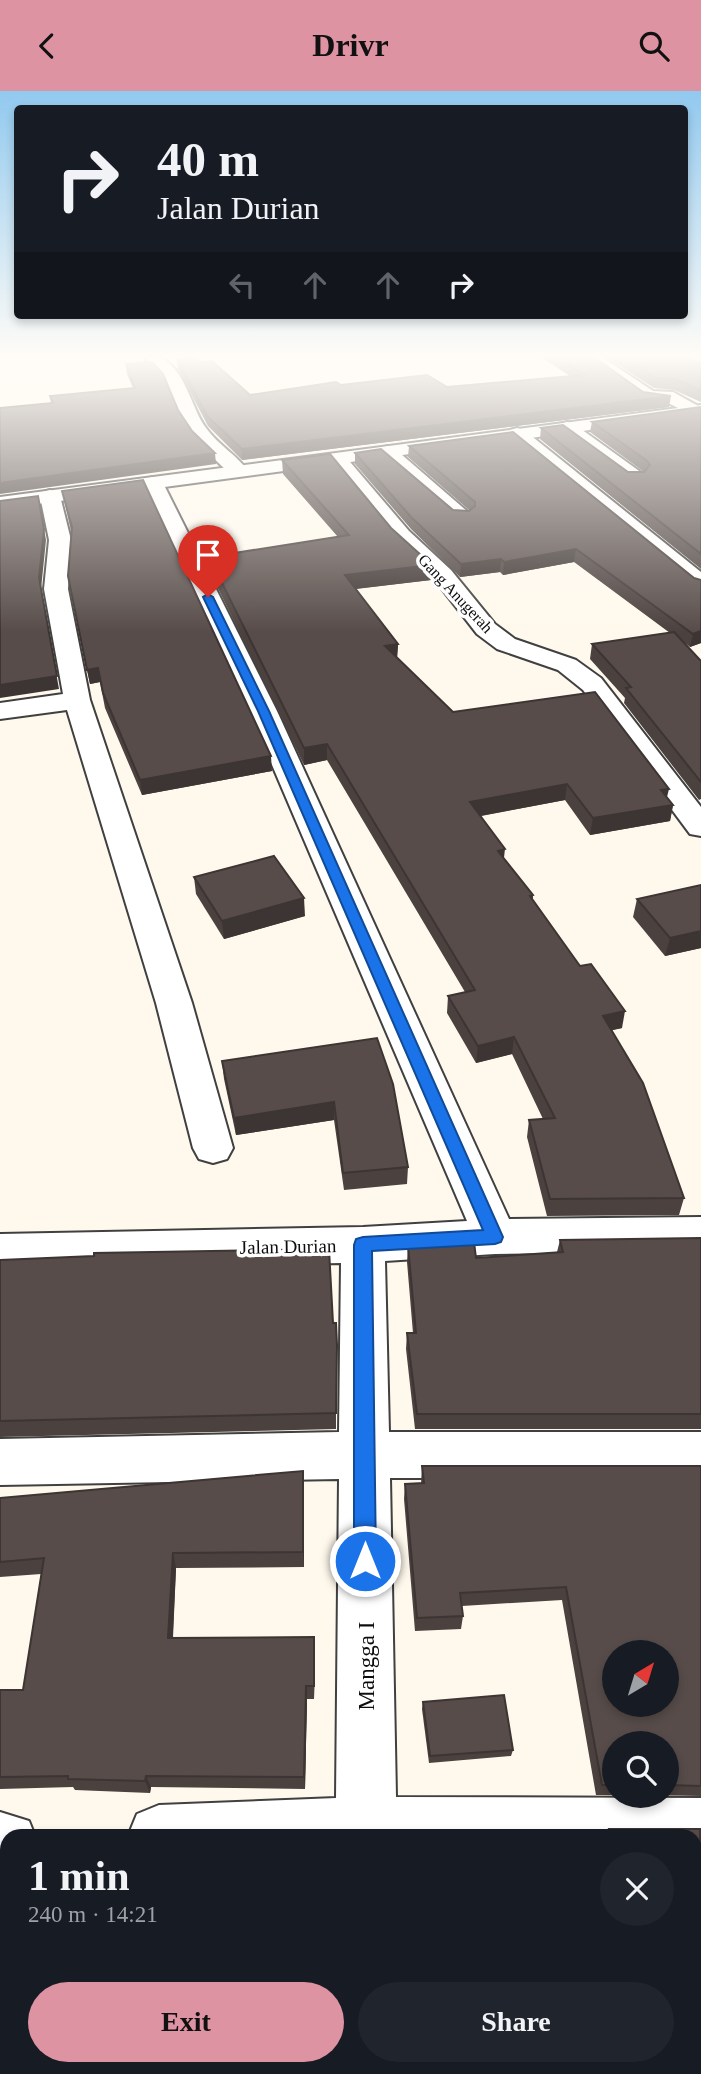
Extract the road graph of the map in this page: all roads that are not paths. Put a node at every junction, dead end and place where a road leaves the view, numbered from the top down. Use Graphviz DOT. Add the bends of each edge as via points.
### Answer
graph roads {
  1 [pos="212,448"];
  2 [pos="419,448"];
  3 [pos="534,448"];
  4 [pos="594,448"];
  5 [pos="387,452"];
  6 [pos="338,460"];
  7 [pos="238,471"];
  8 [pos="635,477"];
  9 [pos="153,483"];
  10 [pos="50,496"];
  11 [pos="0,503"];
  12 [pos="461,516"];
  13 [pos="701,584"];
  14 [pos="77,700"];
  15 [pos="0,711"];
  16 [pos="701,827"];
  17 [pos="213,1148"];
  18 [pos="701,1234"];
  19 [pos="495,1237"];
  20 [pos="363,1245"];
  21 [pos="0,1252"];
  22 [pos="365,1455"];
  23 [pos="701,1455"];
  24 [pos="0,1462"];
  25 [pos="366,1829"];
  1 -- 7 [label="street"];
  2 -- 5 [label="street"];
  3 -- 13 [label="street"];
  4 -- 8 [label="street"];
  5 -- 6 [label="street"];
  5 -- 12 [label="street"];
  6 -- 7 [label="street"];
  6 -- 16 [label="street, Gang Anugerah" via="486,629 506,644 567,664 592,684"];
  7 -- 9 [label="street"];
  9 -- 10 [label="street"];
  9 -- 19 [label="street" via="263,711"];
  10 -- 11 [label="street"];
  10 -- 14 [label="street" via="60,540 56,589"];
  14 -- 15 [label="street"];
  14 -- 17 [label="street" via="174,1003"];
  18 -- 19 [label="street, Jalan Durian"];
  19 -- 20 [label="street, Jalan Durian"];
  20 -- 21 [label="street, Jalan Durian"];
  20 -- 22 [label="street, Mangga I"];
  22 -- 23 [label="street"];
  22 -- 24 [label="street"];
  22 -- 25 [label="street, Mangga I"];
}
